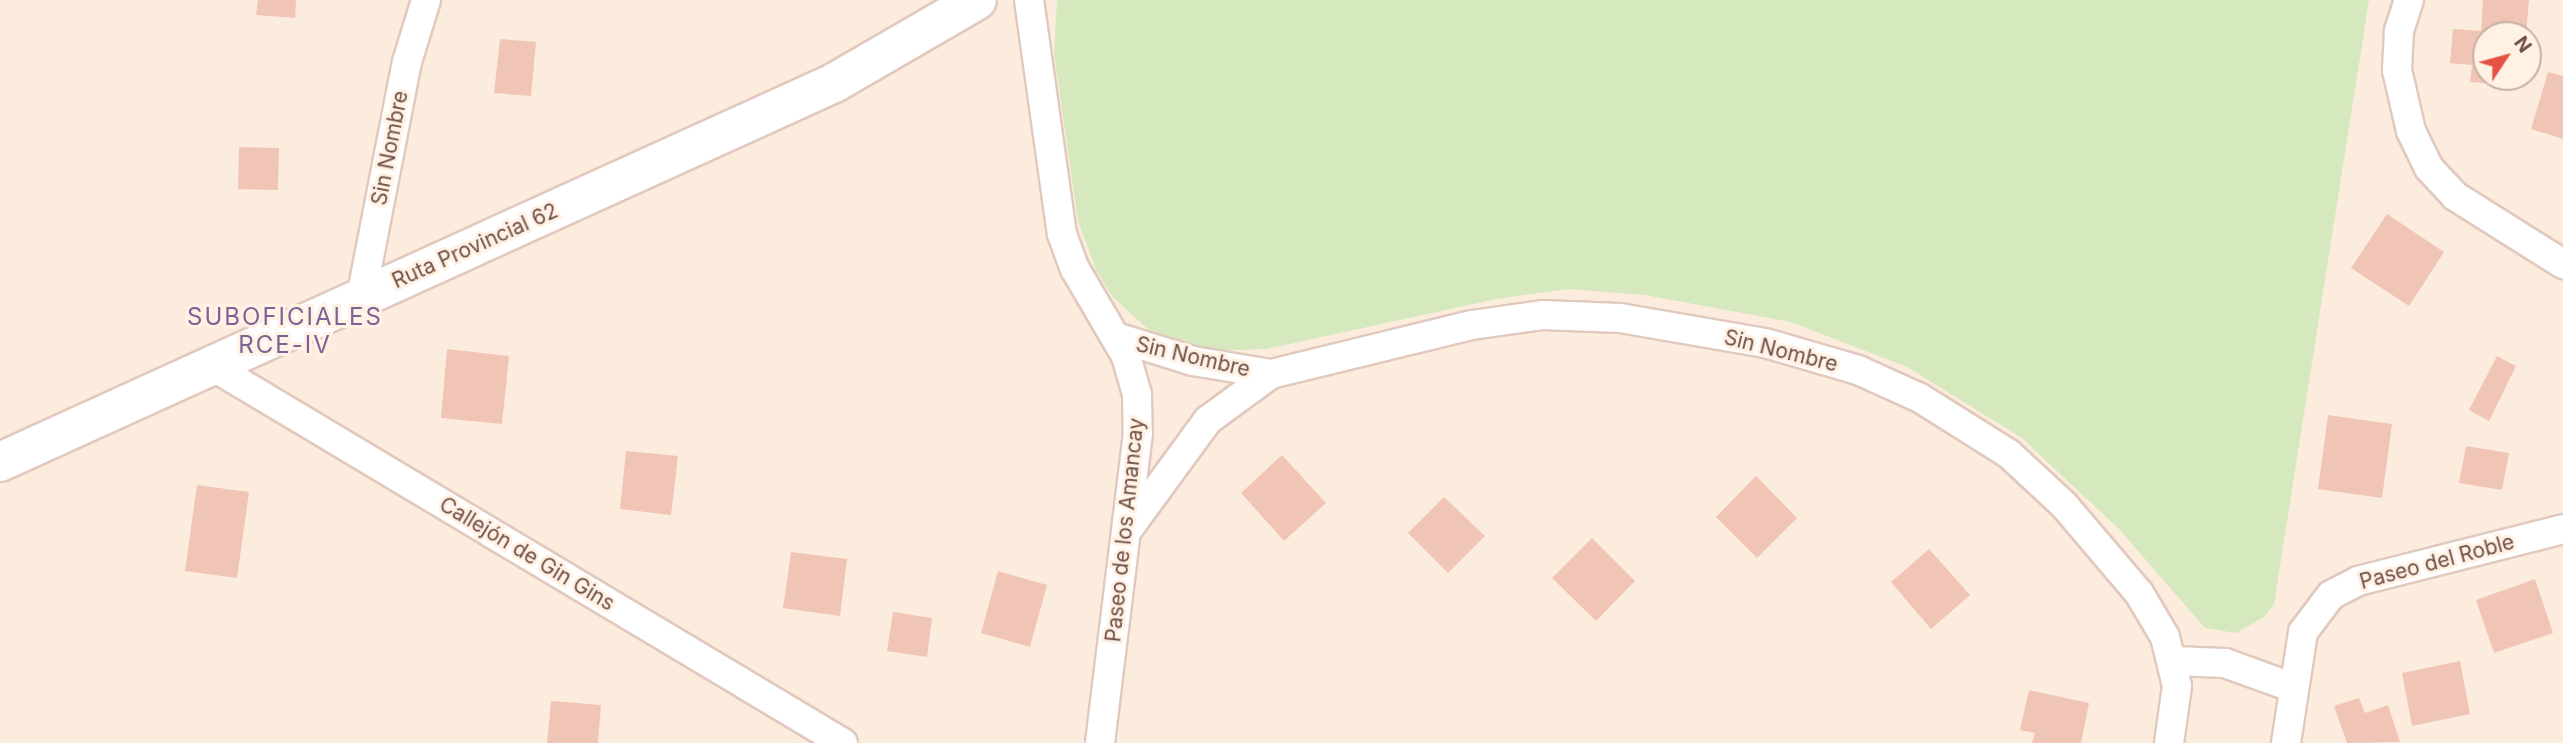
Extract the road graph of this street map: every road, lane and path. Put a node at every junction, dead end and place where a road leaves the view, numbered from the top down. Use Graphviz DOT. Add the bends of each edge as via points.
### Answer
graph roads {
  1 [pos="426,0"];
  2 [pos="977,0"];
  3 [pos="1029,0"];
  4 [pos="2409,0"];
  5 [pos="2563,264"];
  6 [pos="360,298"];
  7 [pos="1116,337"];
  8 [pos="212,366"];
  9 [pos="1271,374"];
  10 [pos="0,462"];
  11 [pos="2563,529"];
  12 [pos="1126,531"];
  13 [pos="2174,661"];
  14 [pos="2294,688"];
  15 [pos="843,743"];
  16 [pos="1100,743"];
  17 [pos="2169,743"];
  18 [pos="2286,743"];
  1 -- 6 [label="street, Sin Nombre" via="407,62"];
  2 -- 6 [label="main road, Ruta Provincial 62" via="834,83"];
  3 -- 7 [label="street, Paseo de los Amancay" via="1062,234 1075,269"];
  4 -- 5 [label="street" via="2399,31 2397,70 2411,131 2429,168 2455,196"];
  6 -- 8 [label="main road, Ruta Provincial 62"];
  7 -- 9 [label="street, Sin Nombre" via="1193,361"];
  7 -- 12 [label="street, Paseo de los Amancay" via="1133,374 1139,414"];
  8 -- 10 [label="main road, Ruta Provincial 62"];
  8 -- 15 [label="street, Callejón de Gin Gins"];
  9 -- 12 [label="street, Sin Nombre" via="1208,420"];
  9 -- 13 [label="street, Sin Nombre" via="1461,327 1543,314 1620,318 1826,359 1920,398 2009,454 2115,562 2153,615"];
  11 -- 14 [label="street, Paseo del Roble" via="2344,587 2310,618"];
  12 -- 16 [label="street, Paseo de los Amancay"];
  13 -- 14 [label="street" via="2225,663"];
  13 -- 17 [label="street, Sin Nombre" via="2177,686"];
  14 -- 18 [label="street, Paseo del Roble"];
}
